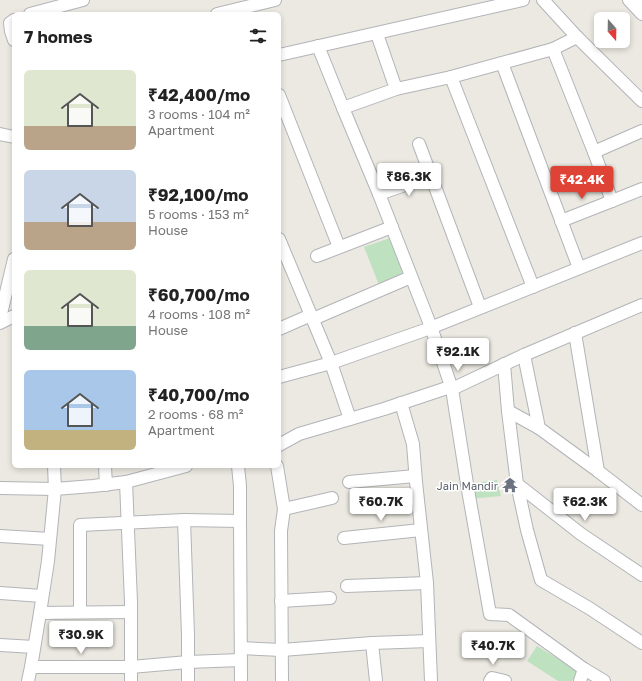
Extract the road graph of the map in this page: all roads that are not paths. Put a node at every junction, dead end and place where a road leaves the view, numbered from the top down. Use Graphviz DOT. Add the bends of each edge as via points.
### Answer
graph roads {
  1 [pos="83,0"];
  2 [pos="275,0"];
  3 [pos="523,0"];
  4 [pos="543,0"];
  5 [pos="629,0"];
  6 [pos="57,7"];
  7 [pos="242,7"];
  8 [pos="38,12"];
  9 [pos="223,12"];
  10 [pos="642,14"];
  11 [pos="12,22"];
  12 [pos="12,34"];
  13 [pos="377,34"];
  14 [pos="577,37"];
  15 [pos="318,46"];
  16 [pos="553,50"];
  17 [pos="281,55"];
  18 [pos="502,63"];
  19 [pos="451,77"];
  20 [pos="396,89"];
  21 [pos="281,100"];
  22 [pos="642,101"];
  23 [pos="343,108"];
  24 [pos="642,131"];
  25 [pos="0,134"];
  26 [pos="12,137"];
  27 [pos="419,144"];
  28 [pos="594,152"];
  29 [pos="431,176"];
  30 [pos="642,188"];
  31 [pos="379,194"];
  32 [pos="612,201"];
  33 [pos="561,221"];
  34 [pos="392,227"];
  35 [pos="642,243"];
  36 [pos="281,245"];
  37 [pos="339,247"];
  38 [pos="317,256"];
  39 [pos="12,267"];
  40 [pos="579,268"];
  41 [pos="411,277"];
  42 [pos="533,287"];
  43 [pos="642,305"];
  44 [pos="480,307"];
  45 [pos="12,317"];
  46 [pos="312,317"];
  47 [pos="0,318"];
  48 [pos="0,323"];
  49 [pos="431,327"];
  50 [pos="281,328"];
  51 [pos="575,333"];
  52 [pos="524,355"];
  53 [pos="331,363"];
  54 [pos="504,364"];
  55 [pos="281,376"];
  56 [pos="452,389"];
  57 [pos="401,403"];
  58 [pos="508,411"];
  59 [pos="350,419"];
  60 [pos="539,428"];
  61 [pos="281,444"];
  62 [pos="54,468"];
  63 [pos="105,468"];
  64 [pos="178,468"];
  65 [pos="238,468"];
  66 [pos="277,468"];
  67 [pos="598,471"];
  68 [pos="415,476"];
  69 [pos="126,482"];
  70 [pos="349,482"];
  71 [pos="517,484"];
  72 [pos="106,485"];
  73 [pos="0,488"];
  74 [pos="56,489"];
  75 [pos="332,498"];
  76 [pos="642,505"];
  77 [pos="284,509"];
  78 [pos="184,520"];
  79 [pos="240,521"];
  80 [pos="128,522"];
  81 [pos="422,530"];
  82 [pos="0,536"];
  83 [pos="344,538"];
  84 [pos="50,539"];
  85 [pos="642,575"];
  86 [pos="427,583"];
  87 [pos="347,586"];
  88 [pos="0,592"];
  89 [pos="42,596"];
  90 [pos="330,598"];
  91 [pos="281,601"];
  92 [pos="80,612"];
  93 [pos="131,612"];
  94 [pos="40,613"];
  95 [pos="429,641"];
  96 [pos="372,643"];
  97 [pos="642,643"];
  98 [pos="0,645"];
  99 [pos="34,647"];
  100 [pos="241,648"];
  101 [pos="282,650"];
  102 [pos="241,660"];
  103 [pos="188,662"];
  104 [pos="31,667"];
  105 [pos="131,667"];
  106 [pos="584,669"];
  107 [pos="28,681"];
  108 [pos="131,681"];
  109 [pos="188,681"];
  110 [pos="241,681"];
  111 [pos="282,681"];
  112 [pos="376,681"];
  113 [pos="431,681"];
  114 [pos="490,681"];
  115 [pos="505,681"];
  116 [pos="580,681"];
  117 [pos="604,681"];
  1 -- 6 [label="street"];
  2 -- 7 [label="street"];
  3 -- 13 [label="street"];
  4 -- 14 [label="street"];
  5 -- 10 [label="street"];
  6 -- 8 [label="street"];
  7 -- 9 [label="street"];
  11 -- 12 [label="street"];
  13 -- 15 [label="street"];
  13 -- 20 [label="street"];
  14 -- 16 [label="street"];
  14 -- 22 [label="street"];
  15 -- 17 [label="street"];
  15 -- 23 [label="street"];
  16 -- 18 [label="street"];
  16 -- 28 [label="street"];
  18 -- 19 [label="street"];
  18 -- 33 [label="street"];
  19 -- 20 [label="street"];
  19 -- 42 [label="street"];
  20 -- 23 [label="street"];
  21 -- 37 [label="street"];
  23 -- 31 [label="street"];
  24 -- 28 [label="street"];
  25 -- 26 [label="street"];
  27 -- 29 [label="street"];
  28 -- 32 [label="street"];
  29 -- 31 [label="street"];
  29 -- 44 [label="street"];
  30 -- 32 [label="street"];
  31 -- 34 [label="street"];
  32 -- 33 [label="street"];
  33 -- 40 [label="street"];
  34 -- 37 [label="street"];
  34 -- 41 [label="street"];
  35 -- 40 [label="street"];
  36 -- 46 [label="street"];
  37 -- 38 [label="street"];
  39 -- 47 [label="street"];
  40 -- 42 [label="street"];
  41 -- 46 [label="street"];
  41 -- 49 [label="street"];
  42 -- 44 [label="street"];
  43 -- 51 [label="street"];
  44 -- 49 [label="street"];
  45 -- 48 [label="street"];
  46 -- 50 [label="street"];
  46 -- 53 [label="street"];
  49 -- 53 [label="street"];
  49 -- 56 [label="street"];
  51 -- 52 [label="street"];
  51 -- 67 [label="street"];
  52 -- 54 [label="street"];
  52 -- 60 [label="street"];
  53 -- 55 [label="street"];
  53 -- 59 [label="street"];
  54 -- 56 [label="street"];
  54 -- 58 [label="street"];
  56 -- 57 [label="street" via="446,388"];
  56 -- 106 [label="street" via="490,614 509,615"];
  57 -- 59 [label="street"];
  57 -- 68 [label="street" via="413,444"];
  58 -- 60 [label="street"];
  58 -- 71 [label="street"];
  59 -- 61 [label="street" via="299,434"];
  60 -- 67 [label="street"];
  62 -- 74 [label="street"];
  63 -- 72 [label="street"];
  64 -- 69 [label="street"];
  65 -- 79 [label="street"];
  66 -- 77 [label="street"];
  67 -- 76 [label="street"];
  68 -- 70 [label="street"];
  68 -- 81 [label="street"];
  69 -- 72 [label="street"];
  69 -- 80 [label="street"];
  71 -- 85 [label="street" via="581,534"];
  71 -- 97 [label="street" via="541,580"];
  72 -- 74 [label="street"];
  73 -- 74 [label="street"];
  74 -- 84 [label="street"];
  75 -- 77 [label="street"];
  77 -- 91 [label="street" via="281,532"];
  78 -- 79 [label="street"];
  78 -- 80 [label="street"];
  78 -- 103 [label="street"];
  79 -- 100 [label="street"];
  80 -- 92 [label="street" via="80,525"];
  80 -- 93 [label="street"];
  81 -- 83 [label="street"];
  81 -- 86 [label="street"];
  82 -- 84 [label="street"];
  84 -- 89 [label="street"];
  86 -- 87 [label="street"];
  86 -- 95 [label="street"];
  88 -- 89 [label="street"];
  89 -- 94 [label="street"];
  90 -- 91 [label="street"];
  91 -- 101 [label="street"];
  92 -- 93 [label="street"];
  92 -- 94 [label="street"];
  93 -- 105 [label="street"];
  94 -- 99 [label="street"];
  95 -- 96 [label="street"];
  95 -- 113 [label="street"];
  96 -- 101 [label="street"];
  96 -- 112 [label="street"];
  98 -- 99 [label="street"];
  99 -- 104 [label="street"];
  100 -- 101 [label="street"];
  100 -- 102 [label="street"];
  101 -- 111 [label="street"];
  102 -- 103 [label="street"];
  102 -- 110 [label="street"];
  103 -- 105 [label="street"];
  103 -- 109 [label="street"];
  104 -- 105 [label="street"];
  104 -- 107 [label="street"];
  105 -- 108 [label="street"];
  106 -- 116 [label="street"];
  106 -- 117 [label="street"];
  114 -- 115 [label="street" via="492,678"];
}
